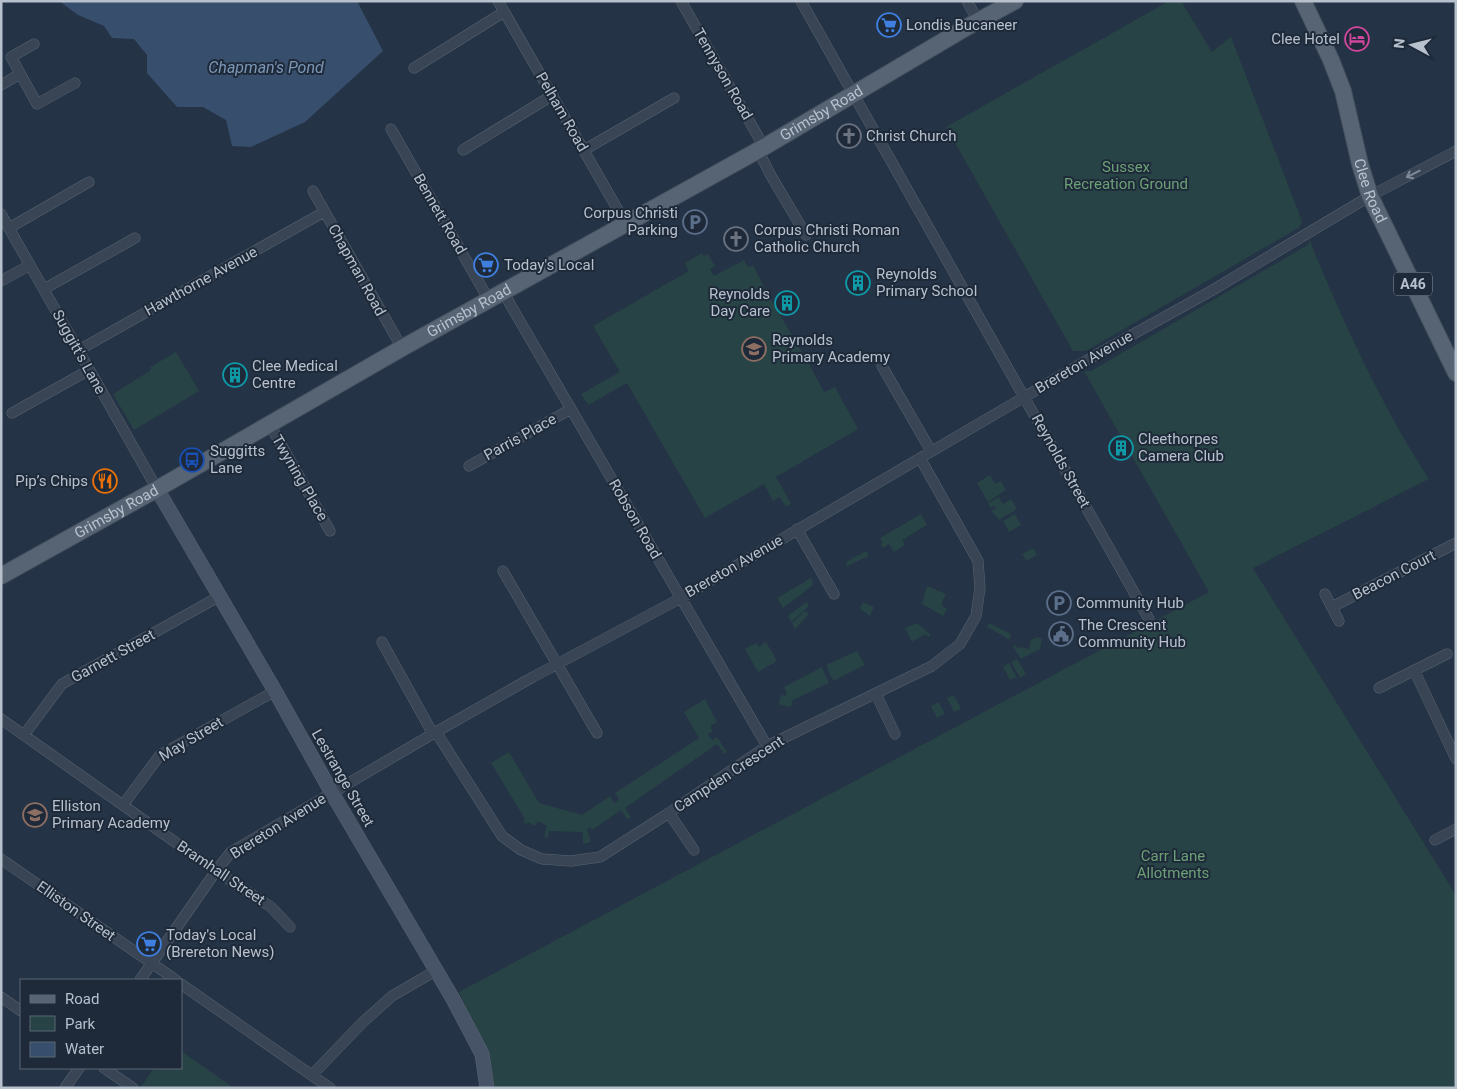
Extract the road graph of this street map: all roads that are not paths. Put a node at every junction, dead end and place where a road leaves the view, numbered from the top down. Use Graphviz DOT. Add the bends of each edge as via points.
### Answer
graph roads {
  1 [pos="498,1"];
  2 [pos="681,1"];
  3 [pos="801,1"];
  4 [pos="967,1"];
  5 [pos="1016,1"];
  6 [pos="1303,1"];
  7 [pos="504,12"];
  8 [pos="978,21"];
  9 [pos="34,44"];
  10 [pos="414,68"];
  11 [pos="20,74"];
  12 [pos="75,83"];
  13 [pos="1,85"];
  14 [pos="853,94"];
  15 [pos="553,95"];
  16 [pos="674,98"];
  17 [pos="391,129"];
  18 [pos="761,149"];
  19 [pos="462,150"];
  20 [pos="584,150"];
  21 [pos="1456,151"];
  22 [pos="89,182"];
  23 [pos="313,191"];
  24 [pos="1370,196"];
  25 [pos="324,212"];
  26 [pos="1,214"];
  27 [pos="626,224"];
  28 [pos="9,228"];
  29 [pos="806,235"];
  30 [pos="135,238"];
  31 [pos="30,265"];
  32 [pos="1,281"];
  33 [pos="44,289"];
  34 [pos="496,296"];
  35 [pos="402,348"];
  36 [pos="78,350"];
  37 [pos="882,366"];
  38 [pos="89,370"];
  39 [pos="1456,373"];
  40 [pos="1024,396"];
  41 [pos="571,409"];
  42 [pos="12,413"];
  43 [pos="270,425"];
  44 [pos="931,451"];
  45 [pos="920,458"];
  46 [pos="469,466"];
  47 [pos="158,489"];
  48 [pos="797,530"];
  49 [pos="330,531"];
  50 [pos="1456,543"];
  51 [pos="503,571"];
  52 [pos="1,576"];
  53 [pos="834,594"];
  54 [pos="1325,594"];
  55 [pos="220,596"];
  56 [pos="681,598"];
  57 [pos="1332,607"];
  58 [pos="1149,619"];
  59 [pos="1338,621"];
  60 [pos="382,642"];
  61 [pos="1447,654"];
  62 [pos="557,664"];
  63 [pos="1414,670"];
  64 [pos="1379,688"];
  65 [pos="275,691"];
  66 [pos="876,694"];
  67 [pos="1,719"];
  68 [pos="434,733"];
  69 [pos="597,733"];
  70 [pos="895,734"];
  71 [pos="24,735"];
  72 [pos="767,746"];
  73 [pos="1456,760"];
  74 [pos="332,793"];
  75 [pos="123,805"];
  76 [pos="670,813"];
  77 [pos="1456,829"];
  78 [pos="1435,840"];
  79 [pos="694,850"];
  80 [pos="1,859"];
  81 [pos="216,871"];
  82 [pos="290,927"];
  83 [pos="152,964"];
  84 [pos="437,970"];
  85 [pos="141,979"];
  86 [pos="174,979"];
  87 [pos="182,985"];
  88 [pos="1,997"];
  89 [pos="20,1009"];
  90 [pos="78,1069"];
  91 [pos="105,1069"];
  92 [pos="312,1074"];
  93 [pos="65,1088"];
  94 [pos="133,1088"];
  95 [pos="330,1088"];
  96 [pos="486,1088"];
  1 -- 7 [label="street, Pelham Road"];
  2 -- 18 [label="street, Tennyson Road"];
  3 -- 14 [label="street, Reynolds Street"];
  4 -- 8 [label="street"];
  5 -- 8 [label="main road, Grimsby Road"];
  6 -- 24 [label="main road, Clee Road / A46" via="1343,91"];
  7 -- 10 [label="street"];
  7 -- 15 [label="street, Pelham Road"];
  8 -- 14 [label="main road, Grimsby Road"];
  9 -- 11 [label="street" via="11,57"];
  11 -- 12 [label="street" via="37,104"];
  11 -- 13 [label="street"];
  14 -- 18 [label="main road, Grimsby Road"];
  14 -- 40 [label="street, Reynolds Street"];
  15 -- 19 [label="street"];
  15 -- 20 [label="street, Pelham Road"];
  16 -- 20 [label="street"];
  17 -- 34 [label="street, Bennett Road"];
  18 -- 27 [label="main road, Grimsby Road"];
  18 -- 29 [label="street, Tennyson Road" via="770,174"];
  20 -- 27 [label="street, Pelham Road"];
  21 -- 24 [label="street, Brereton Avenue, one-way"];
  22 -- 28 [label="street"];
  23 -- 25 [label="street, Chapman Road"];
  24 -- 39 [label="main road, Clee Road / A46"];
  24 -- 40 [label="street, Brereton Avenue" via="1211,291"];
  25 -- 35 [label="street, Chapman Road"];
  25 -- 36 [label="street, Hawthorne Avenue"];
  26 -- 28 [label="street, Suggitt's Lane"];
  27 -- 34 [label="main road, Grimsby Road"];
  28 -- 31 [label="street, Suggitt's Lane"];
  30 -- 33 [label="street"];
  31 -- 32 [label="street"];
  31 -- 33 [label="street, Suggitt's Lane"];
  33 -- 36 [label="street, Suggitt's Lane"];
  34 -- 35 [label="main road, Grimsby Road"];
  34 -- 41 [label="street, Robson Road"];
  35 -- 43 [label="main road, Grimsby Road"];
  36 -- 38 [label="street, Suggitt's Lane"];
  37 -- 44 [label="street"];
  38 -- 42 [label="street"];
  38 -- 47 [label="street, Suggitt's Lane"];
  40 -- 44 [label="street, Brereton Avenue"];
  40 -- 58 [label="street, Reynolds Street"];
  41 -- 46 [label="street, Parris Place"];
  41 -- 56 [label="street, Robson Road"];
  43 -- 47 [label="main road, Grimsby Road"];
  43 -- 49 [label="street, Twyning Place"];
  44 -- 45 [label="street, Brereton Avenue"];
  45 -- 48 [label="street, Brereton Avenue"];
  45 -- 66 [label="street, Campden Crescent" via="978,561 980,588 976,616 960,644 932,666"];
  47 -- 52 [label="main road, Grimsby Road"];
  47 -- 55 [label="street, Lestrange Street"];
  48 -- 53 [label="street"];
  48 -- 56 [label="street, Brereton Avenue"];
  50 -- 57 [label="street, Beacon Court"];
  51 -- 62 [label="street"];
  54 -- 57 [label="street"];
  55 -- 65 [label="street, Lestrange Street"];
  55 -- 71 [label="street, Garnett Street" via="62,684"];
  56 -- 62 [label="street, Brereton Avenue"];
  56 -- 72 [label="street, Robson Road"];
  57 -- 59 [label="street"];
  60 -- 68 [label="street, Campden Crescent"];
  61 -- 63 [label="street"];
  62 -- 68 [label="street, Brereton Avenue"];
  62 -- 69 [label="street"];
  63 -- 64 [label="street"];
  63 -- 73 [label="street"];
  65 -- 74 [label="street, Lestrange Street"];
  65 -- 75 [label="street, May Street" via="160,755"];
  66 -- 70 [label="street"];
  66 -- 72 [label="street, Campden Crescent"];
  67 -- 71 [label="street, Bramhall Street"];
  68 -- 74 [label="street, Brereton Avenue"];
  68 -- 76 [label="street, Campden Crescent" via="502,836 521,850 542,859 571,861 600,857"];
  71 -- 75 [label="street, Bramhall Street"];
  72 -- 76 [label="street, Campden Crescent"];
  74 -- 81 [label="street, Brereton Avenue" via="231,852"];
  74 -- 84 [label="street, Lestrange Street"];
  75 -- 81 [label="street, Bramhall Street"];
  76 -- 79 [label="street"];
  77 -- 78 [label="street"];
  80 -- 83 [label="street, Elliston Street"];
  81 -- 82 [label="street, Bramhall Street" via="270,907"];
  81 -- 83 [label="street, Brereton Avenue"];
  83 -- 85 [label="street, Brereton Avenue"];
  83 -- 86 [label="street, Elliston Street"];
  84 -- 92 [label="street" via="392,996"];
  84 -- 96 [label="street, Lestrange Street" via="482,1054"];
  87 -- 92 [label="street"];
  88 -- 89 [label="street"];
  90 -- 93 [label="street"];
  91 -- 94 [label="street"];
  92 -- 95 [label="street"];
}
